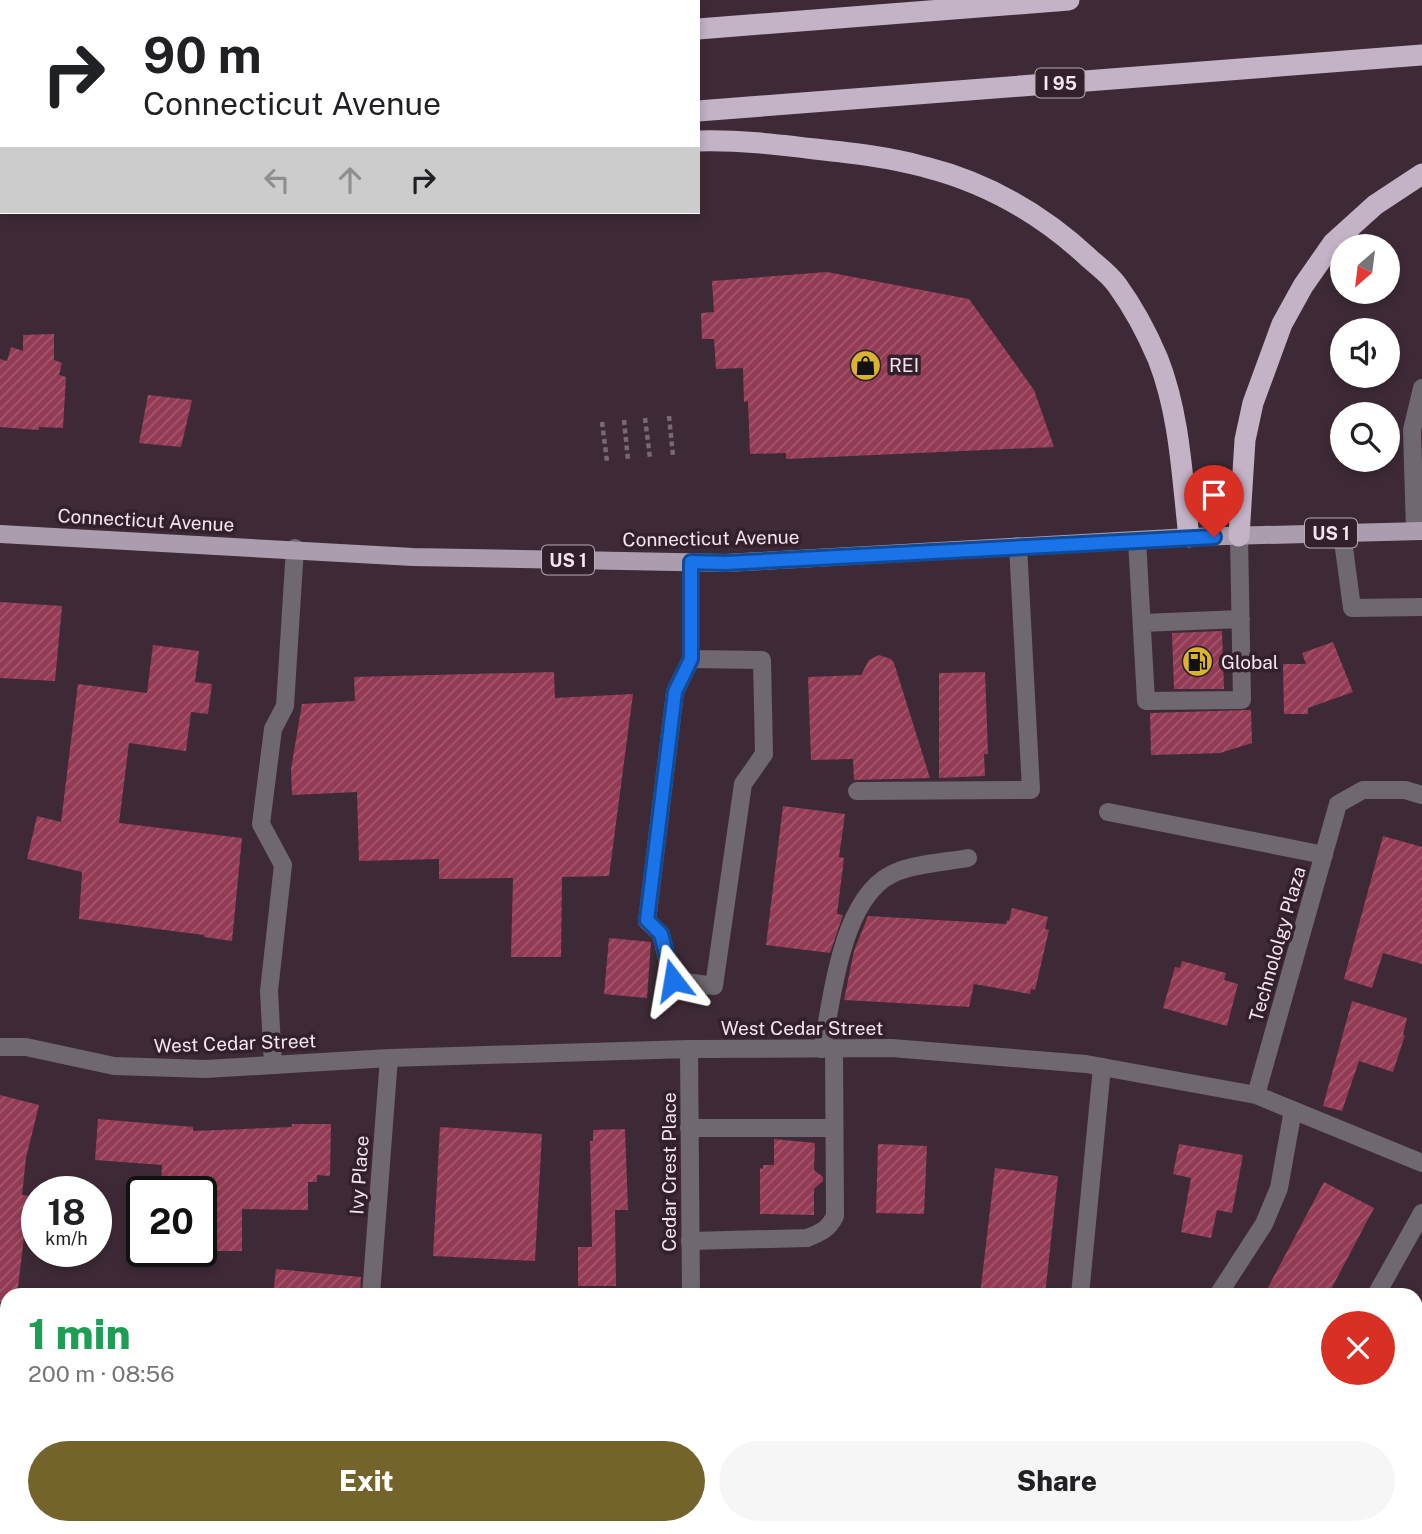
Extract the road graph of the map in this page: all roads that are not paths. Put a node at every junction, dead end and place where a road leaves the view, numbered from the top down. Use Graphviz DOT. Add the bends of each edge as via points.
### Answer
graph roads {
  1 [pos="948,0"];
  2 [pos="1069,0"];
  3 [pos="762,24"];
  4 [pos="700,29"];
  5 [pos="1422,55"];
  6 [pos="700,111"];
  7 [pos="700,141"];
  8 [pos="1422,174"];
  9 [pos="1422,388"];
  10 [pos="1418,470"];
  11 [pos="1418,531"];
  12 [pos="1342,533"];
  13 [pos="0,534"];
  14 [pos="1239,536"];
  15 [pos="1189,537"];
  16 [pos="1137,540"];
  17 [pos="1017,546"];
  18 [pos="295,548"];
  19 [pos="691,562"];
  20 [pos="1422,607"];
  21 [pos="1241,620"];
  22 [pos="1142,623"];
  23 [pos="691,659"];
  24 [pos="857,792"];
  25 [pos="1422,795"];
  26 [pos="1108,812"];
  27 [pos="1324,855"];
  28 [pos="968,858"];
  29 [pos="0,1047"];
  30 [pos="689,1049"];
  31 [pos="828,1049"];
  32 [pos="389,1058"];
  33 [pos="273,1065"];
  34 [pos="1101,1067"];
  35 [pos="1256,1095"];
  36 [pos="1293,1110"];
  37 [pos="689,1128"];
  38 [pos="834,1128"];
  39 [pos="1422,1163"];
  40 [pos="1422,1213"];
  41 [pos="690,1241"];
  42 [pos="372,1288"];
  43 [pos="691,1288"];
  44 [pos="1081,1288"];
  45 [pos="1223,1288"];
  46 [pos="1380,1288"];
  1 -- 3 [label="highway"];
  2 -- 3 [label="highway"];
  3 -- 4 [label="highway"];
  5 -- 6 [label="highway, I 95"];
  7 -- 15 [label="highway" via="742,140 869,155 926,167 1020,204 1064,235 1115,282 1158,359 1176,427"];
  8 -- 14 [label="highway" via="1375,205 1334,243 1282,324 1253,403 1245,440"];
  9 -- 10 [label="street" via="1412,430"];
  10 -- 11 [label="street"];
  11 -- 12 [label="main road, Connecticut Avenue / US 1"];
  12 -- 14 [label="main road, Connecticut Avenue / US 1"];
  12 -- 20 [label="street" via="1352,608"];
  13 -- 18 [label="main road, Connecticut Avenue / US 1"];
  14 -- 15 [label="main road, Connecticut Avenue / US 1"];
  14 -- 21 [label="street"];
  15 -- 16 [label="main road, Connecticut Avenue / US 1"];
  16 -- 17 [label="main road, Connecticut Avenue / US 1"];
  16 -- 22 [label="street"];
  17 -- 19 [label="main road, Connecticut Avenue / US 1"];
  17 -- 24 [label="street" via="1031,790"];
  18 -- 19 [label="main road, Connecticut Avenue / US 1" via="413,556"];
  18 -- 33 [label="street" via="285,706 273,729 261,824 282,865 269,991"];
  19 -- 23 [label="street"];
  21 -- 22 [label="street"];
  21 -- 22 [label="street" via="1242,700 1146,701"];
  23 -- 23 [label="street" via="675,692 647,920 661,934 673,980 714,986 743,784 765,754 762,660"];
  25 -- 27 [label="street, Technololgy Plaza" via="1405,790 1363,790 1338,804"];
  26 -- 27 [label="street"];
  27 -- 35 [label="street, Technololgy Plaza"];
  28 -- 31 [label="street" via="897,871 876,886 857,909 845,937"];
  29 -- 33 [label="street, West Cedar Street" via="26,1047 114,1066 206,1069"];
  30 -- 31 [label="street, West Cedar Street"];
  30 -- 32 [label="street, West Cedar Street"];
  30 -- 37 [label="street, Cedar Crest Place"];
  31 -- 34 [label="street, West Cedar Street" via="892,1048"];
  31 -- 38 [label="street"];
  32 -- 33 [label="street, West Cedar Street"];
  32 -- 42 [label="street, Ivy Place"];
  34 -- 35 [label="street, West Cedar Street"];
  34 -- 44 [label="street"];
  35 -- 36 [label="street, West Cedar Street"];
  36 -- 39 [label="street, West Cedar Street"];
  36 -- 45 [label="street" via="1279,1188 1264,1224"];
  37 -- 38 [label="street"];
  37 -- 41 [label="street, Cedar Crest Place"];
  38 -- 41 [label="street" via="835,1216 821,1233 807,1238"];
  40 -- 46 [label="street"];
  41 -- 43 [label="street, Cedar Crest Place"];
}
